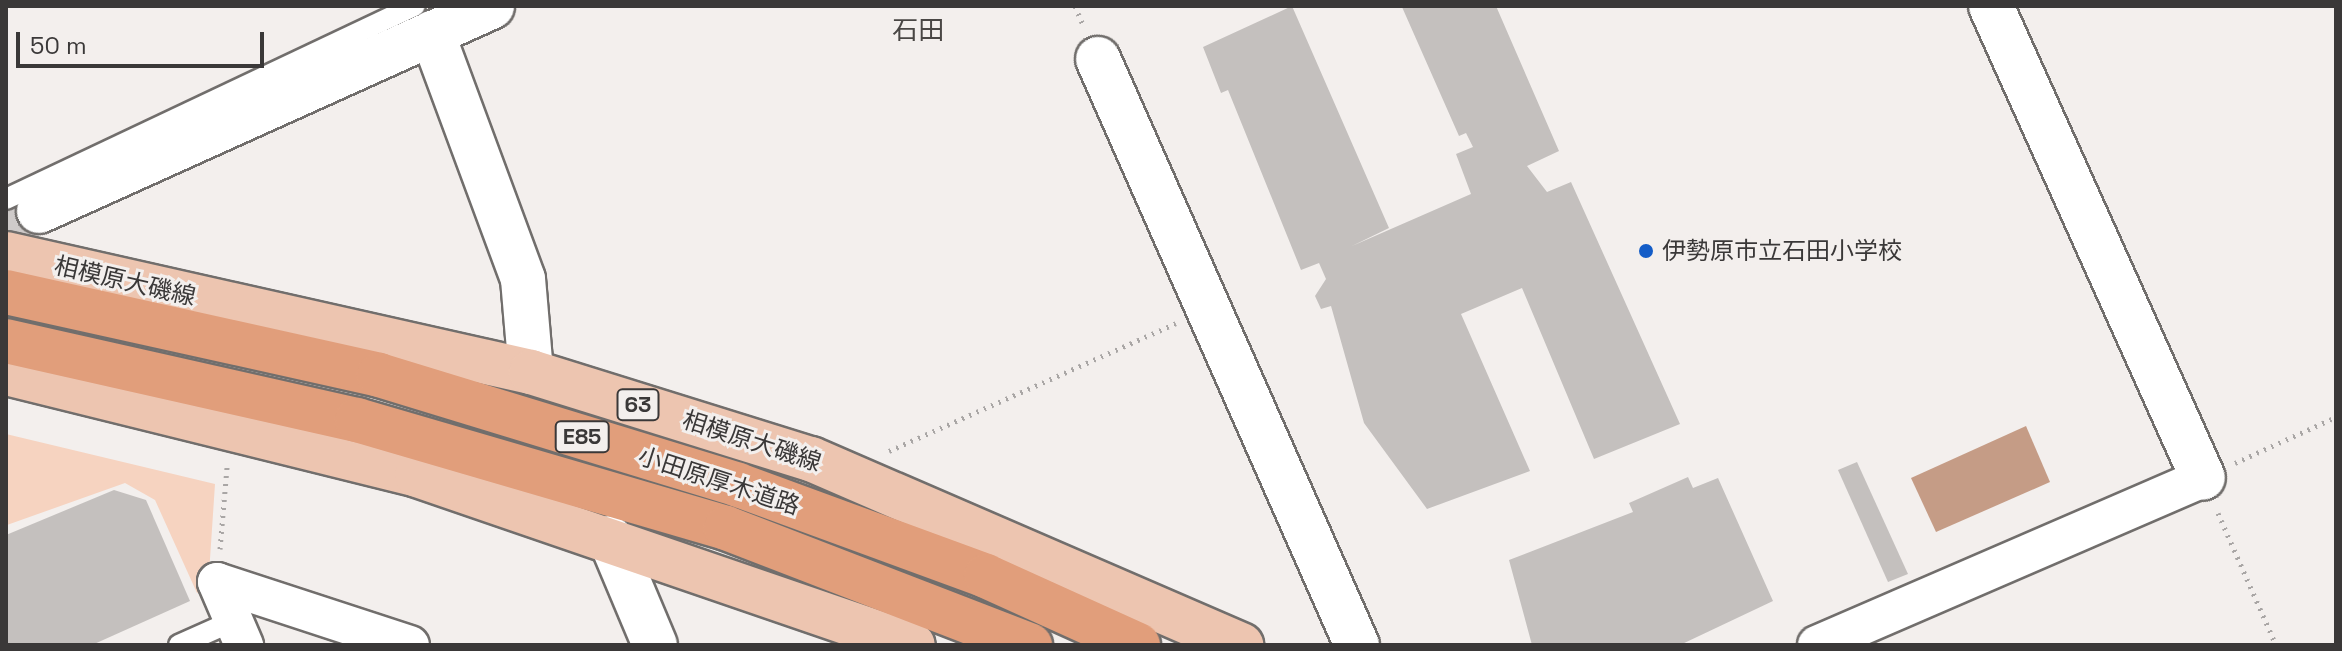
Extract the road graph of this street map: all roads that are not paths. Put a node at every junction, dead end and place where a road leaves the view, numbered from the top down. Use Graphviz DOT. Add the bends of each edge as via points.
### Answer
graph roads {
  1 [pos="492,6"];
  2 [pos="1991,6"];
  3 [pos="423,15"];
  4 [pos="1098,59"];
  5 [pos="22,205"];
  6 [pos="6,254"];
  7 [pos="6,292"];
  8 [pos="6,341"];
  9 [pos="531,372"];
  10 [pos="6,373"];
  11 [pos="2203,478"];
  12 [pos="610,538"];
  13 [pos="688,565"];
  14 [pos="239,633"];
  15 [pos="651,634"];
  16 [pos="179,645"];
  17 [pos="410,645"];
  18 [pos="913,645"];
  19 [pos="1030,645"];
  20 [pos="1138,645"];
  21 [pos="1241,645"];
  22 [pos="1357,645"];
  23 [pos="1817,645"];
  1 -- 3 [label="street"];
  2 -- 11 [label="street"];
  3 -- 5 [label="street"];
  3 -- 9 [label="street" via="523,279"];
  4 -- 22 [label="street"];
  6 -- 9 [label="main road, 相模原大磯線 / 63"];
  7 -- 20 [label="highway, 小田原厚木道路 / E85" via="379,375 738,485 986,576"];
  8 -- 19 [label="highway, 小田原厚木道路 / E85" via="357,420 698,520"];
  9 -- 21 [label="main road, 相模原大磯線 / 63" via="871,483"];
  10 -- 12 [label="main road" via="417,475"];
  11 -- 23 [label="street"];
  12 -- 13 [label="main road"];
  12 -- 15 [label="street"];
  13 -- 15 [label="street" via="665,579"];
  13 -- 18 [label="main road"];
  14 -- 16 [label="lane"];
  14 -- 17 [label="street" via="217,582"];
}
